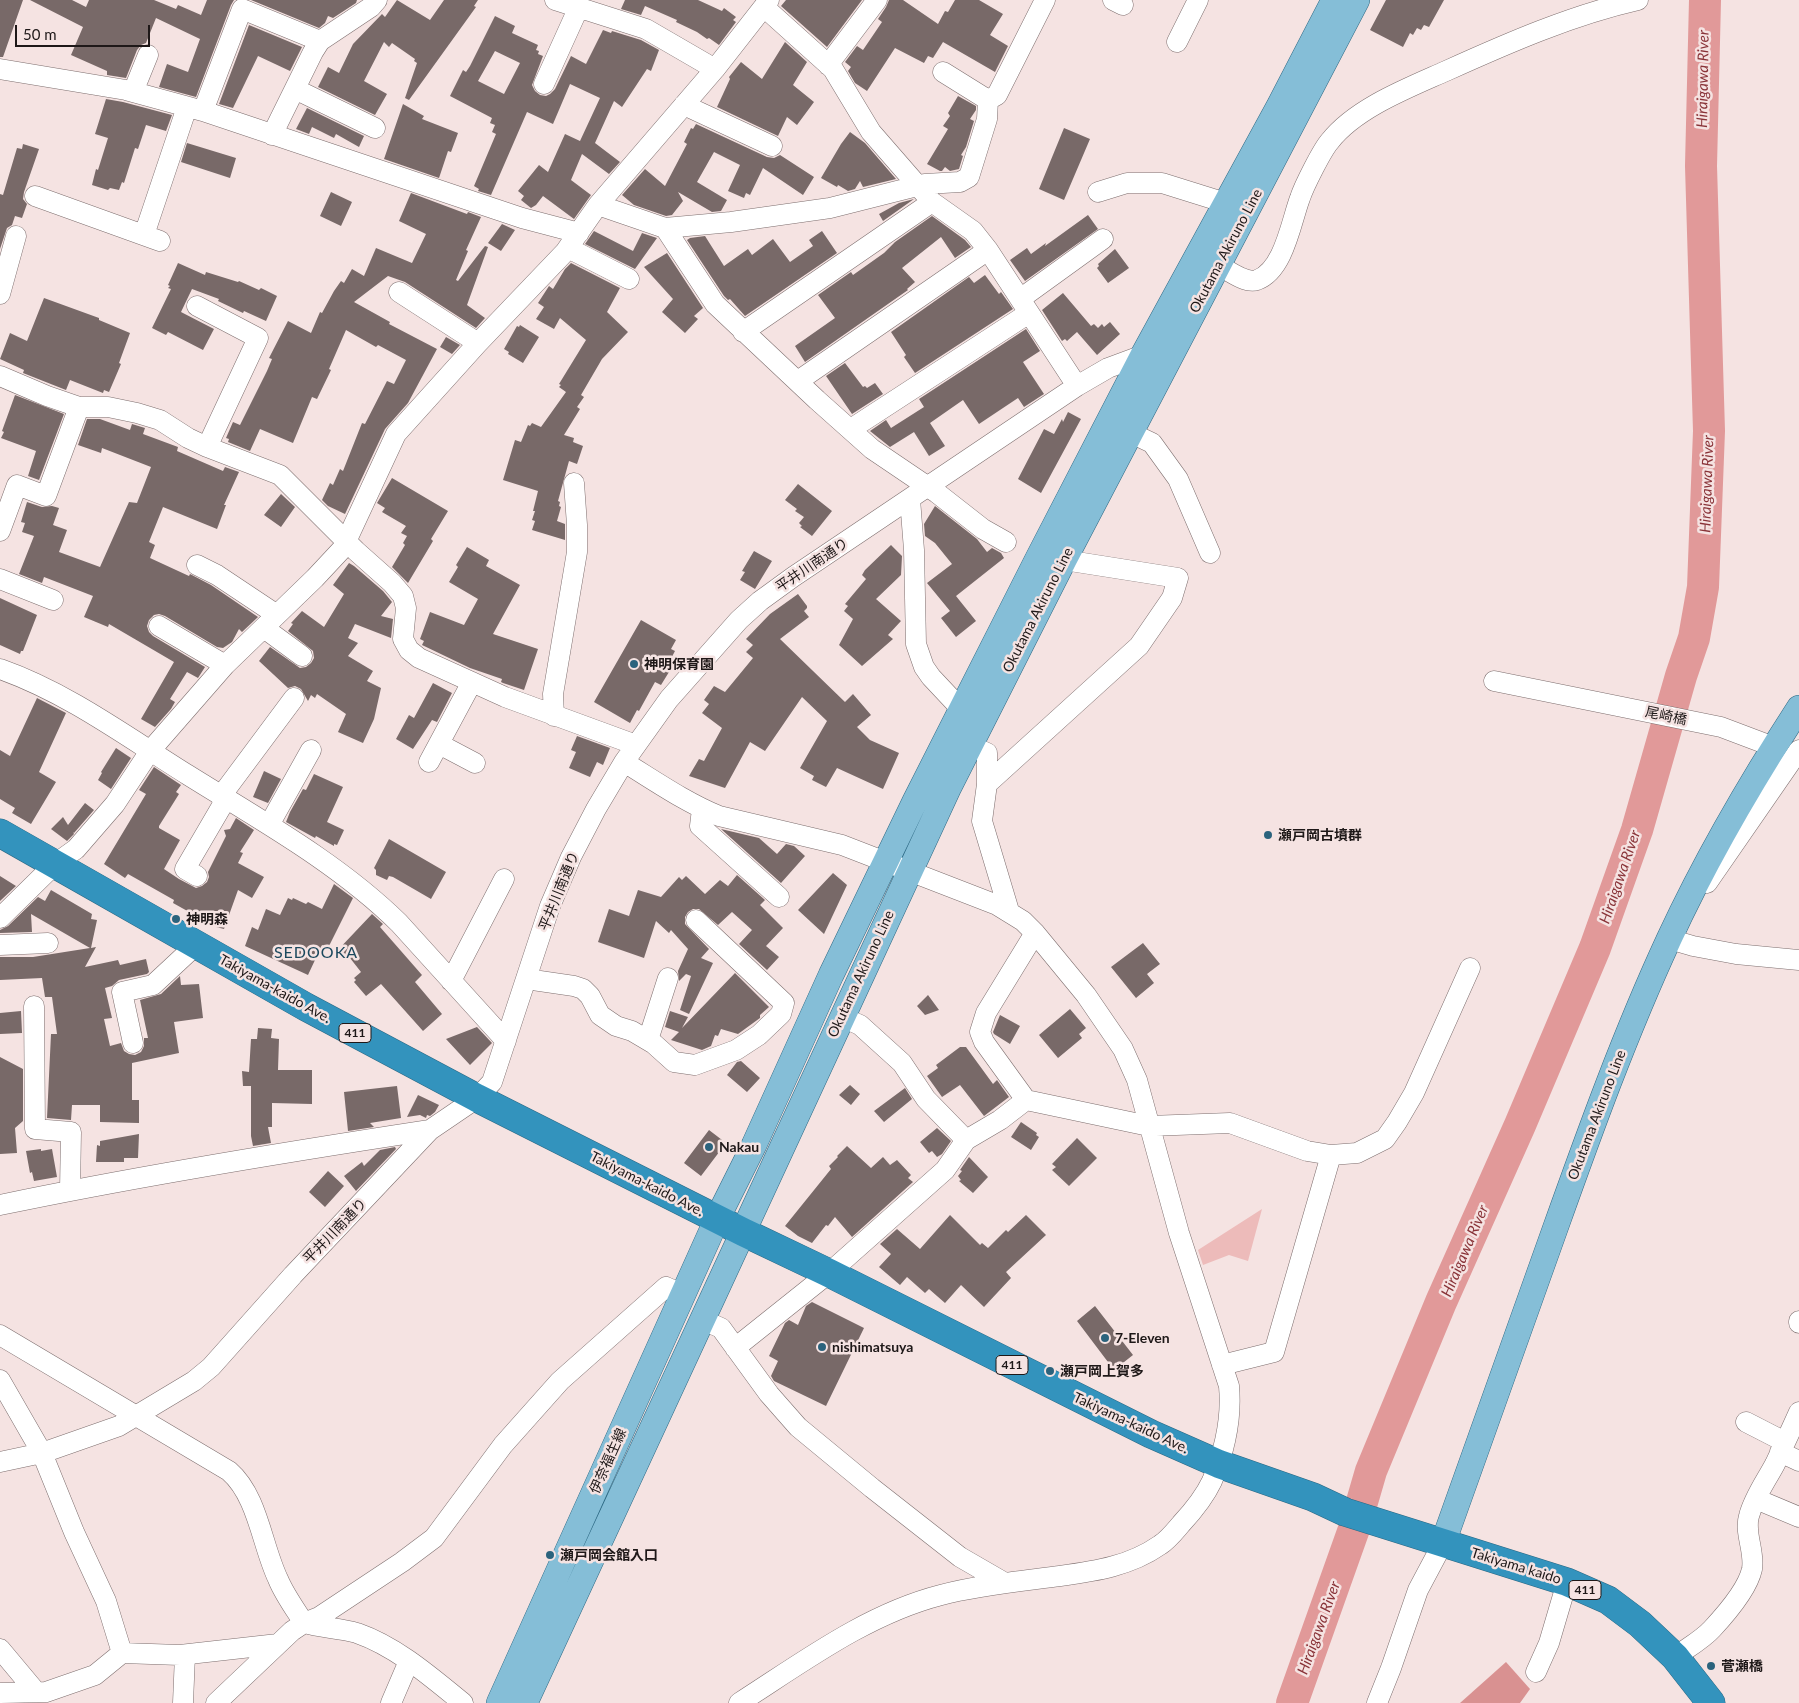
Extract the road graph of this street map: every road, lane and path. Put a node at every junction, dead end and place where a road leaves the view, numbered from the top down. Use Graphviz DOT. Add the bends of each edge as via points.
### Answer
graph roads {
  1 [pos="377,0"];
  2 [pos="555,0"];
  3 [pos="877,0"];
  4 [pos="1045,0"];
  5 [pos="1198,0"];
  6 [pos="1334,0"];
  7 [pos="1357,0"];
  8 [pos="1638,0"];
  9 [pos="766,4"];
  10 [pos="578,9"];
  11 [pos="320,41"];
  12 [pos="1177,42"];
  13 [pos="148,55"];
  14 [pos="828,65"];
  15 [pos="0,69"];
  16 [pos="716,69"];
  17 [pos="943,72"];
  18 [pos="544,84"];
  19 [pos="295,88"];
  20 [pos="133,92"];
  21 [pos="988,100"];
  22 [pos="684,105"];
  23 [pos="195,109"];
  24 [pos="376,128"];
  25 [pos="272,135"];
  26 [pos="772,146"];
  27 [pos="918,186"];
  28 [pos="1098,192"];
  29 [pos="34,196"];
  30 [pos="932,202"];
  31 [pos="1226,203"];
  32 [pos="598,205"];
  33 [pos="665,228"];
  34 [pos="16,236"];
  35 [pos="1103,239"];
  36 [pos="574,241"];
  37 [pos="988,250"];
  38 [pos="1218,265"];
  39 [pos="629,279"];
  40 [pos="399,292"];
  41 [pos="0,294"];
  42 [pos="197,306"];
  43 [pos="1025,306"];
  44 [pos="743,332"];
  45 [pos="478,343"];
  46 [pos="1143,355"];
  47 [pos="1166,366"];
  48 [pos="0,376"];
  49 [pos="798,382"];
  50 [pos="1077,386"];
  51 [pos="80,407"];
  52 [pos="850,429"];
  53 [pos="1131,433"];
  54 [pos="207,447"];
  55 [pos="574,482"];
  56 [pos="928,487"];
  57 [pos="910,499"];
  58 [pos="0,531"];
  59 [pos="346,541"];
  60 [pos="1006,542"];
  61 [pos="1210,553"];
  62 [pos="1064,560"];
  63 [pos="197,565"];
  64 [pos="0,579"];
  65 [pos="52,600"];
  66 [pos="270,622"];
  67 [pos="159,626"];
  68 [pos="302,656"];
  69 [pos="225,665"];
  70 [pos="0,669"];
  71 [pos="1494,681"];
  72 [pos="472,682"];
  73 [pos="294,698"];
  74 [pos="1799,708"];
  75 [pos="961,709"];
  76 [pos="554,716"];
  77 [pos="439,744"];
  78 [pos="636,745"];
  79 [pos="970,745"];
  80 [pos="1774,747"];
  81 [pos="312,750"];
  82 [pos="1799,750"];
  83 [pos="150,751"];
  84 [pos="429,762"];
  85 [pos="624,762"];
  86 [pos="475,763"];
  87 [pos="987,784"];
  88 [pos="221,796"];
  89 [pos="702,809"];
  90 [pos="269,825"];
  91 [pos="0,833"];
  92 [pos="886,862"];
  93 [pos="55,864"];
  94 [pos="184,869"];
  95 [pos="910,870"];
  96 [pos="504,880"];
  97 [pos="779,897"];
  98 [pos="1009,911"];
  99 [pos="0,918"];
  100 [pos="696,920"];
  101 [pos="1035,932"];
  102 [pos="1669,939"];
  103 [pos="48,943"];
  104 [pos="196,944"];
  105 [pos="0,945"];
  106 [pos="1799,960"];
  107 [pos="1470,968"];
  108 [pos="668,978"];
  109 [pos="526,979"];
  110 [pos="451,981"];
  111 [pos="34,1006"];
  112 [pos="842,1017"];
  113 [pos="648,1040"];
  114 [pos="506,1041"];
  115 [pos="133,1043"];
  116 [pos="477,1098"];
  117 [pos="1026,1100"];
  118 [pos="1149,1126"];
  119 [pos="430,1130"];
  120 [pos="966,1140"];
  121 [pos="1331,1155"];
  122 [pos="70,1190"];
  123 [pos="0,1205"];
  124 [pos="717,1219"];
  125 [pos="743,1232"];
  126 [pos="829,1273"];
  127 [pos="684,1295"];
  128 [pos="703,1320"];
  129 [pos="0,1335"];
  130 [pos="735,1348"];
  131 [pos="1222,1365"];
  132 [pos="0,1380"];
  133 [pos="1799,1412"];
  134 [pos="138,1416"];
  135 [pos="1746,1422"];
  136 [pos="1783,1447"];
  137 [pos="42,1453"];
  138 [pos="0,1462"];
  139 [pos="1799,1462"];
  140 [pos="1219,1464"];
  141 [pos="1313,1497"];
  142 [pos="1756,1499"];
  143 [pos="1799,1517"];
  144 [pos="1433,1540"];
  145 [pos="1567,1582"];
  146 [pos="1005,1583"];
  147 [pos="304,1622"];
  148 [pos="278,1644"];
  149 [pos="0,1649"];
  150 [pos="122,1652"];
  151 [pos="185,1654"];
  152 [pos="1675,1657"];
  153 [pos="409,1661"];
  154 [pos="1536,1672"];
  155 [pos="36,1692"];
  156 [pos="0,1693"];
  157 [pos="1708,1702"];
  158 [pos="183,1703"];
  159 [pos="216,1703"];
  160 [pos="391,1703"];
  161 [pos="463,1703"];
  162 [pos="499,1703"];
  163 [pos="526,1703"];
  164 [pos="739,1703"];
  165 [pos="1376,1703"];
  1 -- 11 [label="street"];
  2 -- 10 [label="street"];
  3 -- 14 [label="street"];
  4 -- 21 [label="street" via="997,95"];
  5 -- 12 [label="street"];
  6 -- 31 [label="main road, Okutama Akiruno Line"];
  7 -- 38 [label="main road, Okutama Akiruno Line"];
  8 -- 38 [label="street" via="1516,40 1390,96 1347,124 1329,142 1300,196 1277,263 1256,280 1247,280"];
  9 -- 14 [label="street"];
  9 -- 16 [label="street"];
  10 -- 16 [label="street" via="646,29"];
  10 -- 18 [label="street"];
  11 -- 19 [label="street"];
  11 -- 23 [label="street" via="242,10"];
  13 -- 20 [label="street"];
  14 -- 27 [label="street" via="871,132"];
  15 -- 20 [label="street"];
  16 -- 22 [label="street"];
  17 -- 21 [label="street"];
  19 -- 24 [label="street"];
  19 -- 25 [label="street"];
  20 -- 23 [label="street"];
  21 -- 27 [label="street" via="988,119 969,176 960,182"];
  22 -- 26 [label="street"];
  22 -- 32 [label="street"];
  23 -- 25 [label="street"];
  23 -- 29 [label="street" via="152,238"];
  25 -- 36 [label="street" via="522,218"];
  27 -- 30 [label="street"];
  27 -- 33 [label="street" via="830,208"];
  28 -- 31 [label="street" via="1127,184 1162,183"];
  30 -- 37 [label="street" via="973,231"];
  30 -- 44 [label="street"];
  31 -- 46 [label="main road, Okutama Akiruno Line"];
  32 -- 33 [label="street"];
  32 -- 36 [label="street"];
  33 -- 44 [label="street" via="715,304"];
  34 -- 41 [label="street"];
  35 -- 43 [label="street"];
  36 -- 39 [label="street"];
  36 -- 45 [label="street"];
  37 -- 43 [label="street"];
  37 -- 49 [label="street"];
  38 -- 47 [label="main road, Okutama Akiruno Line"];
  40 -- 45 [label="street"];
  42 -- 54 [label="street" via="258,338"];
  43 -- 50 [label="street"];
  43 -- 52 [label="street"];
  44 -- 49 [label="street"];
  45 -- 59 [label="street" via="396,434"];
  46 -- 47 [label="street"];
  46 -- 50 [label="street, 平井川南通り" via="1108,368"];
  46 -- 75 [label="main road, Okutama Akiruno Line"];
  47 -- 53 [label="main road, Okutama Akiruno Line"];
  48 -- 51 [label="street"];
  49 -- 52 [label="street"];
  50 -- 56 [label="street, 平井川南通り"];
  51 -- 54 [label="street" via="108,407 160,420"];
  51 -- 58 [label="street" via="46,496 17,485"];
  52 -- 56 [label="street" via="872,449"];
  53 -- 61 [label="street" via="1152,443 1178,479"];
  53 -- 62 [label="main road, Okutama Akiruno Line"];
  54 -- 59 [label="street" via="280,475"];
  55 -- 76 [label="street" via="576,552 553,694"];
  56 -- 57 [label="street, 平井川南通り"];
  56 -- 60 [label="street"];
  57 -- 75 [label="street" via="916,644 924,667"];
  57 -- 78 [label="street, 平井川南通り" via="760,601 669,699"];
  59 -- 66 [label="street" via="315,578"];
  59 -- 72 [label="street" via="404,596 403,639 409,650 419,658"];
  62 -- 79 [label="main road, Okutama Akiruno Line"];
  62 -- 87 [label="street" via="1178,578 1172,598 1139,646"];
  63 -- 66 [label="street" via="217,575"];
  64 -- 65 [label="street"];
  66 -- 68 [label="street"];
  66 -- 69 [label="street"];
  67 -- 69 [label="street"];
  69 -- 83 [label="street"];
  70 -- 83 [label="street" via="24,677 66,699"];
  71 -- 80 [label="street, 尾崎橋" via="1713,725"];
  72 -- 76 [label="street"];
  72 -- 77 [label="street"];
  73 -- 88 [label="street"];
  74 -- 80 [label="main road, Okutama Akiruno Line"];
  75 -- 92 [label="main road, Okutama Akiruno Line"];
  76 -- 78 [label="street"];
  77 -- 84 [label="street"];
  77 -- 86 [label="street"];
  78 -- 85 [label="street, 平井川南通り"];
  79 -- 87 [label="street" via="987,754"];
  79 -- 95 [label="main road, Okutama Akiruno Line"];
  80 -- 102 [label="main road, Okutama Akiruno Line" via="1718,842"];
  81 -- 90 [label="street"];
  82 -- 102 [label="street"];
  83 -- 88 [label="street"];
  83 -- 93 [label="street" via="115,804 76,849"];
  85 -- 89 [label="street"];
  85 -- 109 [label="street, 平井川南通り" via="571,857 550,906"];
  87 -- 98 [label="street" via="982,821"];
  88 -- 90 [label="street"];
  88 -- 94 [label="street" via="222,804"];
  89 -- 92 [label="street" via="718,816 842,845"];
  89 -- 97 [label="street" via="700,826"];
  90 -- 110 [label="street" via="382,906"];
  91 -- 93 [label="highway, Takiyama-kaido Ave. / 411"];
  92 -- 95 [label="street"];
  92 -- 124 [label="main road, Okutama Akiruno Line"];
  93 -- 99 [label="street"];
  93 -- 104 [label="highway, Takiyama-kaido Ave. / 411"];
  95 -- 98 [label="street"];
  95 -- 112 [label="main road, Okutama Akiruno Line"];
  96 -- 110 [label="street"];
  98 -- 101 [label="street"];
  100 -- 113 [label="street" via="784,1003 781,1014 759,1035 736,1050 695,1064 674,1062"];
  101 -- 117 [label="street" via="986,1013 980,1032"];
  101 -- 118 [label="street" via="1086,995 1123,1049 1138,1080"];
  102 -- 106 [label="street" via="1736,954"];
  102 -- 144 [label="main road, Okutama Akiruno Line" via="1604,1092"];
  103 -- 105 [label="street"];
  104 -- 115 [label="street" via="153,985 122,992"];
  104 -- 116 [label="highway, Takiyama-kaido Ave. / 411"];
  107 -- 121 [label="street" via="1414,1093 1385,1139 1357,1153"];
  108 -- 113 [label="street"];
  109 -- 113 [label="street" via="583,989 600,1015"];
  109 -- 114 [label="street, 平井川南通り"];
  110 -- 114 [label="street"];
  111 -- 122 [label="street" via="34,1130 71,1132"];
  112 -- 120 [label="street" via="860,1026 902,1063 926,1099"];
  112 -- 125 [label="main road, Okutama Akiruno Line"];
  114 -- 116 [label="street, 平井川南通り" via="492,1082"];
  116 -- 119 [label="street, 平井川南通り"];
  116 -- 124 [label="highway, Takiyama-kaido Ave. / 411"];
  117 -- 118 [label="street"];
  117 -- 120 [label="street"];
  118 -- 121 [label="street" via="1230,1123 1307,1151"];
  118 -- 131 [label="street"];
  119 -- 122 [label="street"];
  119 -- 134 [label="street, 平井川南通り" via="211,1367"];
  120 -- 126 [label="street" via="945,1170"];
  121 -- 131 [label="street" via="1274,1352"];
  122 -- 123 [label="street"];
  124 -- 125 [label="highway, Takiyama-kaido Ave. / 411"];
  124 -- 127 [label="main road, 伊奈福生線"];
  125 -- 126 [label="highway, Takiyama-kaido Ave. / 411"];
  125 -- 128 [label="main road, 伊奈福生線"];
  126 -- 130 [label="street"];
  126 -- 140 [label="highway, Takiyama-kaido Ave. / 411" via="1151,1434"];
  127 -- 147 [label="street" via="666,1287 560,1381 503,1445 434,1538 336,1606"];
  127 -- 162 [label="main road, 伊奈福生線"];
  128 -- 130 [label="street" via="721,1328"];
  128 -- 163 [label="main road, 伊奈福生線"];
  129 -- 134 [label="street"];
  130 -- 146 [label="street" via="798,1427 960,1557"];
  131 -- 140 [label="street" via="1229,1386 1230,1406 1227,1436"];
  132 -- 137 [label="street"];
  133 -- 136 [label="street"];
  134 -- 137 [label="street, 平井川南通り"];
  134 -- 147 [label="street" via="236,1478 248,1498 278,1580"];
  135 -- 136 [label="street"];
  136 -- 139 [label="street"];
  136 -- 142 [label="street"];
  137 -- 138 [label="street, 平井川南通り"];
  137 -- 150 [label="street" via="106,1601"];
  140 -- 141 [label="highway, Takiyama-kaido Ave. / 411"];
  140 -- 146 [label="street" via="1197,1506 1162,1544 1147,1554 1095,1571"];
  141 -- 144 [label="highway, Takiyama kaido / 411" via="1345,1512"];
  142 -- 143 [label="street"];
  142 -- 152 [label="street" via="1749,1517 1748,1532 1753,1555 1747,1582 1711,1630"];
  144 -- 145 [label="highway, Takiyama kaido / 411"];
  144 -- 165 [label="street" via="1391,1668"];
  145 -- 152 [label="highway, Takiyama kaido / 411" via="1608,1600"];
  145 -- 154 [label="street" via="1549,1643"];
  146 -- 164 [label="street" via="941,1595 855,1629"];
  147 -- 148 [label="street"];
  147 -- 153 [label="street" via="356,1633 379,1642"];
  148 -- 151 [label="street"];
  148 -- 159 [label="street"];
  149 -- 155 [label="street"];
  150 -- 151 [label="street"];
  150 -- 155 [label="street" via="95,1675 46,1692"];
  151 -- 158 [label="street"];
  152 -- 157 [label="highway, Takiyama kaido / 411"];
  153 -- 160 [label="street"];
  153 -- 161 [label="street"];
  155 -- 156 [label="street"];
}
